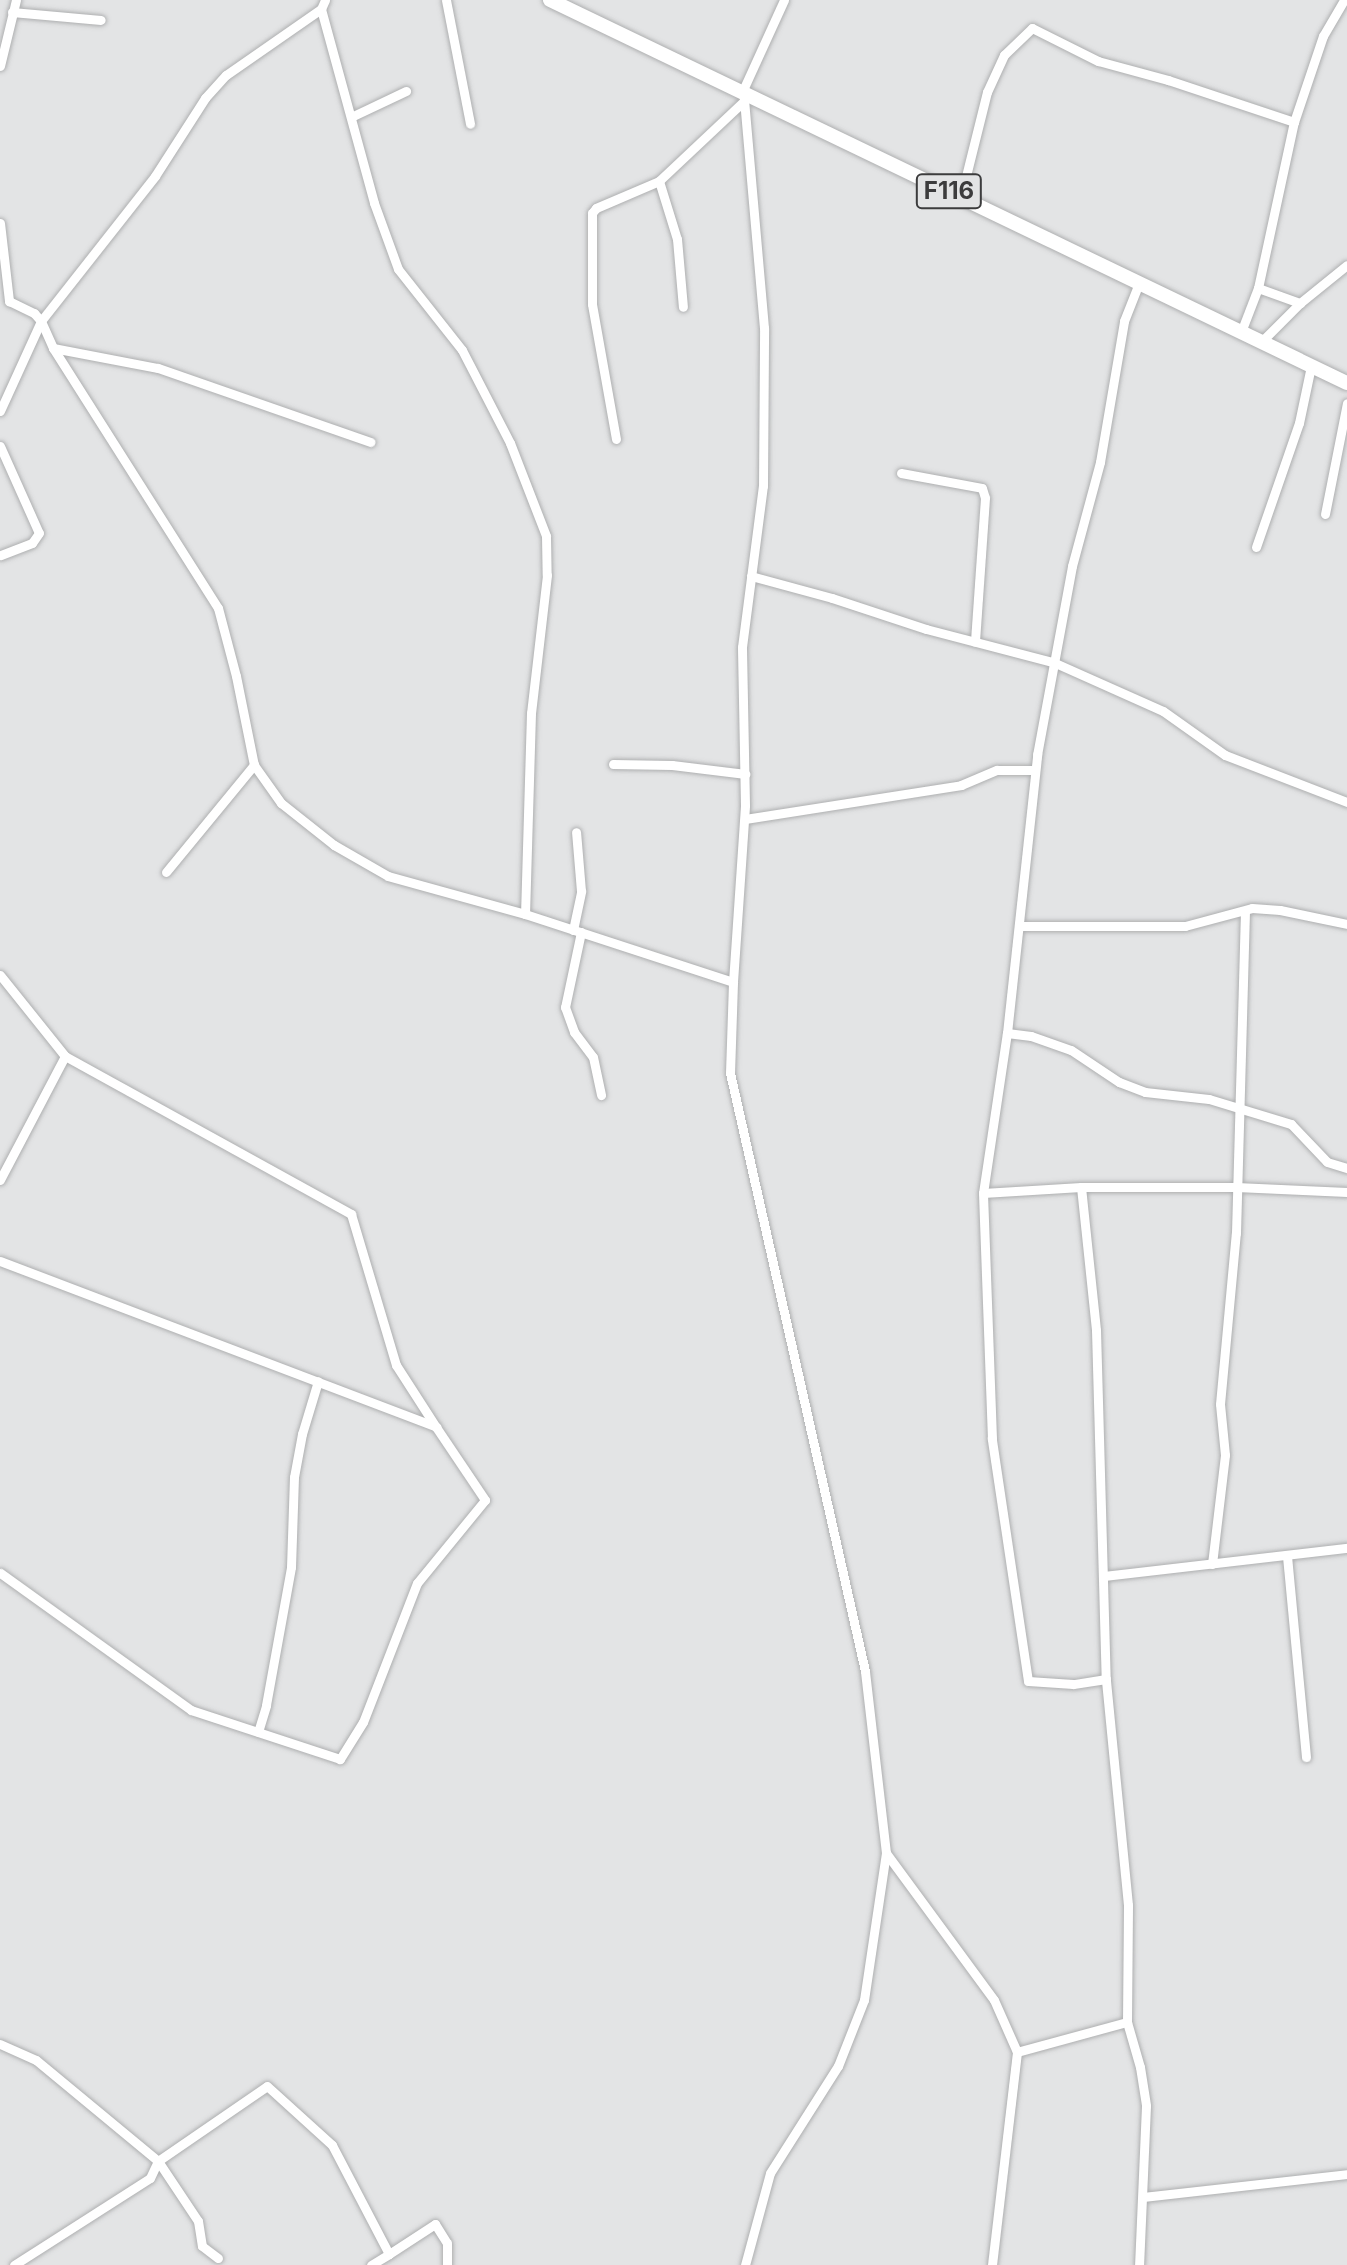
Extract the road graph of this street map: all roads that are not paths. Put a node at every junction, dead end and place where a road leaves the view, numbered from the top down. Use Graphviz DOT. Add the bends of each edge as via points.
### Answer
graph roads {
  1 [pos="16,0"];
  2 [pos="446,0"];
  3 [pos="550,0"];
  4 [pos="784,0"];
  5 [pos="1344,0"];
  6 [pos="323,4"];
  7 [pos="12,12"];
  8 [pos="101,20"];
  9 [pos="0,66"];
  10 [pos="406,91"];
  11 [pos="743,96"];
  12 [pos="351,117"];
  13 [pos="1294,122"];
  14 [pos="470,124"];
  15 [pos="659,181"];
  16 [pos="957,195"];
  17 [pos="0,223"];
  18 [pos="1347,265"];
  19 [pos="1139,283"];
  20 [pos="1258,288"];
  21 [pos="4,300"];
  22 [pos="1300,303"];
  23 [pos="683,307"];
  24 [pos="41,321"];
  25 [pos="1241,332"];
  26 [pos="1261,342"];
  27 [pos="53,348"];
  28 [pos="1311,366"];
  29 [pos="1347,383"];
  30 [pos="1347,403"];
  31 [pos="0,411"];
  32 [pos="616,439"];
  33 [pos="370,442"];
  34 [pos="0,446"];
  35 [pos="901,473"];
  36 [pos="1325,514"];
  37 [pos="1256,547"];
  38 [pos="0,555"];
  39 [pos="751,576"];
  40 [pos="975,642"];
  41 [pos="1053,662"];
  42 [pos="613,764"];
  43 [pos="254,765"];
  44 [pos="1035,770"];
  45 [pos="745,774"];
  46 [pos="1347,802"];
  47 [pos="745,819"];
  48 [pos="576,832"];
  49 [pos="166,872"];
  50 [pos="1245,911"];
  51 [pos="525,914"];
  52 [pos="1347,924"];
  53 [pos="1019,926"];
  54 [pos="577,931"];
  55 [pos="0,975"];
  56 [pos="733,982"];
  57 [pos="1007,1033"];
  58 [pos="65,1056"];
  59 [pos="601,1095"];
  60 [pos="1237,1109"];
  61 [pos="1347,1168"];
  62 [pos="0,1180"];
  63 [pos="1081,1187"];
  64 [pos="1236,1187"];
  65 [pos="1347,1192"];
  66 [pos="983,1193"];
  67 [pos="0,1261"];
  68 [pos="318,1381"];
  69 [pos="436,1427"];
  70 [pos="1347,1548"];
  71 [pos="1287,1556"];
  72 [pos="1212,1564"];
  73 [pos="0,1573"];
  74 [pos="1104,1576"];
  75 [pos="1106,1679"];
  76 [pos="258,1732"];
  77 [pos="1306,1757"];
  78 [pos="886,1853"];
  79 [pos="1127,2022"];
  80 [pos="0,2044"];
  81 [pos="1017,2052"];
  82 [pos="158,2161"];
  83 [pos="1347,2174"];
  84 [pos="1143,2197"];
  85 [pos="389,2254"];
  86 [pos="218,2258"];
  87 [pos="14,2265"];
  88 [pos="371,2265"];
  89 [pos="447,2265"];
  90 [pos="745,2265"];
  91 [pos="992,2265"];
  92 [pos="1139,2265"];
  1 -- 7 [label="street"];
  2 -- 14 [label="street"];
  3 -- 11 [label="main road, F116"];
  4 -- 11 [label="street"];
  5 -- 13 [label="street" via="1323,36"];
  6 -- 12 [label="street"];
  6 -- 24 [label="street" via="226,75 205,98 155,176"];
  7 -- 8 [label="street"];
  7 -- 9 [label="street"];
  10 -- 12 [label="street"];
  11 -- 15 [label="street"];
  11 -- 16 [label="main road, F116"];
  11 -- 39 [label="street" via="764,328 763,486"];
  12 -- 51 [label="street" via="398,269 462,350 510,443 546,536 547,575 531,713"];
  13 -- 16 [label="street" via="1098,61 1032,28 1004,55 987,92"];
  13 -- 20 [label="street"];
  15 -- 23 [label="street" via="677,239"];
  15 -- 32 [label="street" via="592,213 592,304"];
  16 -- 19 [label="main road, F116"];
  17 -- 21 [label="street"];
  18 -- 22 [label="street"];
  19 -- 25 [label="main road, F116"];
  19 -- 41 [label="street" via="1124,321 1100,462"];
  20 -- 22 [label="street"];
  20 -- 25 [label="street"];
  21 -- 24 [label="street"];
  22 -- 26 [label="street"];
  24 -- 27 [label="street"];
  24 -- 31 [label="street"];
  25 -- 26 [label="main road, F116"];
  26 -- 28 [label="main road, F116"];
  27 -- 33 [label="street" via="158,368"];
  27 -- 43 [label="street" via="218,608"];
  28 -- 29 [label="main road, F116"];
  28 -- 37 [label="street" via="1299,423"];
  30 -- 36 [label="street"];
  34 -- 38 [label="street" via="39,533 32,543"];
  35 -- 40 [label="street" via="982,488"];
  39 -- 40 [label="street"];
  39 -- 45 [label="street" via="742,647"];
  40 -- 41 [label="street"];
  41 -- 44 [label="street"];
  41 -- 46 [label="street" via="1163,711 1225,755"];
  42 -- 45 [label="street"];
  43 -- 49 [label="street"];
  43 -- 51 [label="street" via="296,818 388,876"];
  44 -- 47 [label="street" via="997,770 961,785"];
  44 -- 53 [label="street"];
  45 -- 47 [label="street"];
  47 -- 56 [label="street"];
  48 -- 54 [label="street" via="581,891"];
  50 -- 52 [label="street" via="1280,910"];
  50 -- 53 [label="street" via="1185,926"];
  50 -- 60 [label="street"];
  51 -- 54 [label="street"];
  53 -- 57 [label="street"];
  54 -- 56 [label="street"];
  54 -- 59 [label="street" via="565,1007 574,1032 593,1057"];
  55 -- 58 [label="street"];
  56 -- 78 [label="street" via="730,1073 865,1671"];
  57 -- 60 [label="street" via="1071,1050 1119,1082 1145,1092 1209,1099"];
  57 -- 66 [label="street"];
  58 -- 62 [label="street"];
  58 -- 69 [label="street" via="351,1214 396,1365"];
  60 -- 61 [label="street" via="1291,1124 1327,1162"];
  60 -- 64 [label="street"];
  63 -- 64 [label="street"];
  63 -- 66 [label="street"];
  63 -- 74 [label="street" via="1096,1330"];
  64 -- 65 [label="street"];
  64 -- 72 [label="street" via="1221,1382 1225,1455"];
  66 -- 75 [label="street" via="992,1439 1028,1681 1073,1684"];
  67 -- 68 [label="street"];
  68 -- 69 [label="street"];
  68 -- 76 [label="street" via="297,1462 291,1567"];
  69 -- 76 [label="street" via="485,1500 417,1583 363,1722 340,1759"];
  70 -- 71 [label="street"];
  71 -- 72 [label="street"];
  71 -- 77 [label="street"];
  72 -- 74 [label="street"];
  73 -- 76 [label="street" via="191,1710"];
  74 -- 75 [label="street"];
  75 -- 79 [label="street" via="1128,1905"];
  78 -- 81 [label="street" via="994,2000"];
  78 -- 90 [label="street" via="864,2000 838,2066 770,2173"];
  79 -- 81 [label="street"];
  79 -- 84 [label="street" via="1146,2106"];
  80 -- 82 [label="street" via="36,2060"];
  81 -- 91 [label="street"];
  82 -- 85 [label="street" via="267,2086 332,2145"];
  82 -- 86 [label="street" via="198,2221 202,2246"];
  82 -- 87 [label="street" via="150,2178"];
  83 -- 84 [label="street"];
  84 -- 92 [label="street"];
  85 -- 88 [label="street"];
  85 -- 89 [label="street" via="435,2224 447,2243"];
}
